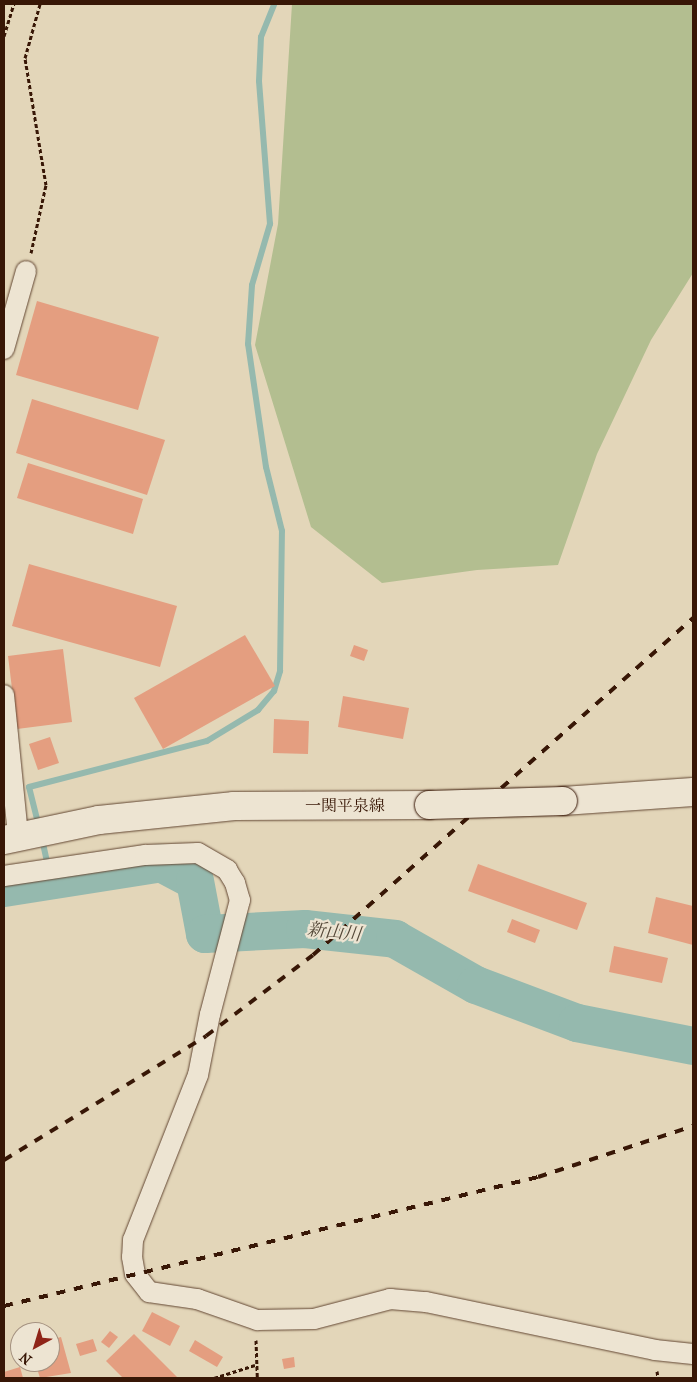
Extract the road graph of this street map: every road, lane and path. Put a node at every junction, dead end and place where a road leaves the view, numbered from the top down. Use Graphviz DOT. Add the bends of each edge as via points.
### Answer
graph roads {
  1 [pos="14,4"];
  2 [pos="40,4"];
  3 [pos="4,36"];
  4 [pos="26,271"];
  5 [pos="4,349"];
  6 [pos="4,695"];
  7 [pos="692,792"];
  8 [pos="11,837"];
  9 [pos="4,876"];
  10 [pos="257,1320"];
  11 [pos="693,1354"];
  12 [pos="255,1365"];
  13 [pos="214,1378"];
  14 [pos="257,1378"];
  1 -- 3 [label="path"];
  2 -- 4 [label="path" via="25,58 46,185"];
  4 -- 5 [label="street"];
  6 -- 8 [label="street"];
  7 -- 8 [label="main road, 一関平泉線, bridge" via="429,805 234,806 99,820"];
  9 -- 10 [label="street" via="145,855 198,853 227,870 235,883 240,900 210,1014 198,1075 134,1240 132,1257 136,1274 149,1292 197,1299"];
  10 -- 11 [label="street" via="314,1319 390,1299 426,1302 655,1350"];
  10 -- 12 [label="path"];
  12 -- 13 [label="path"];
  12 -- 14 [label="path"];
}
